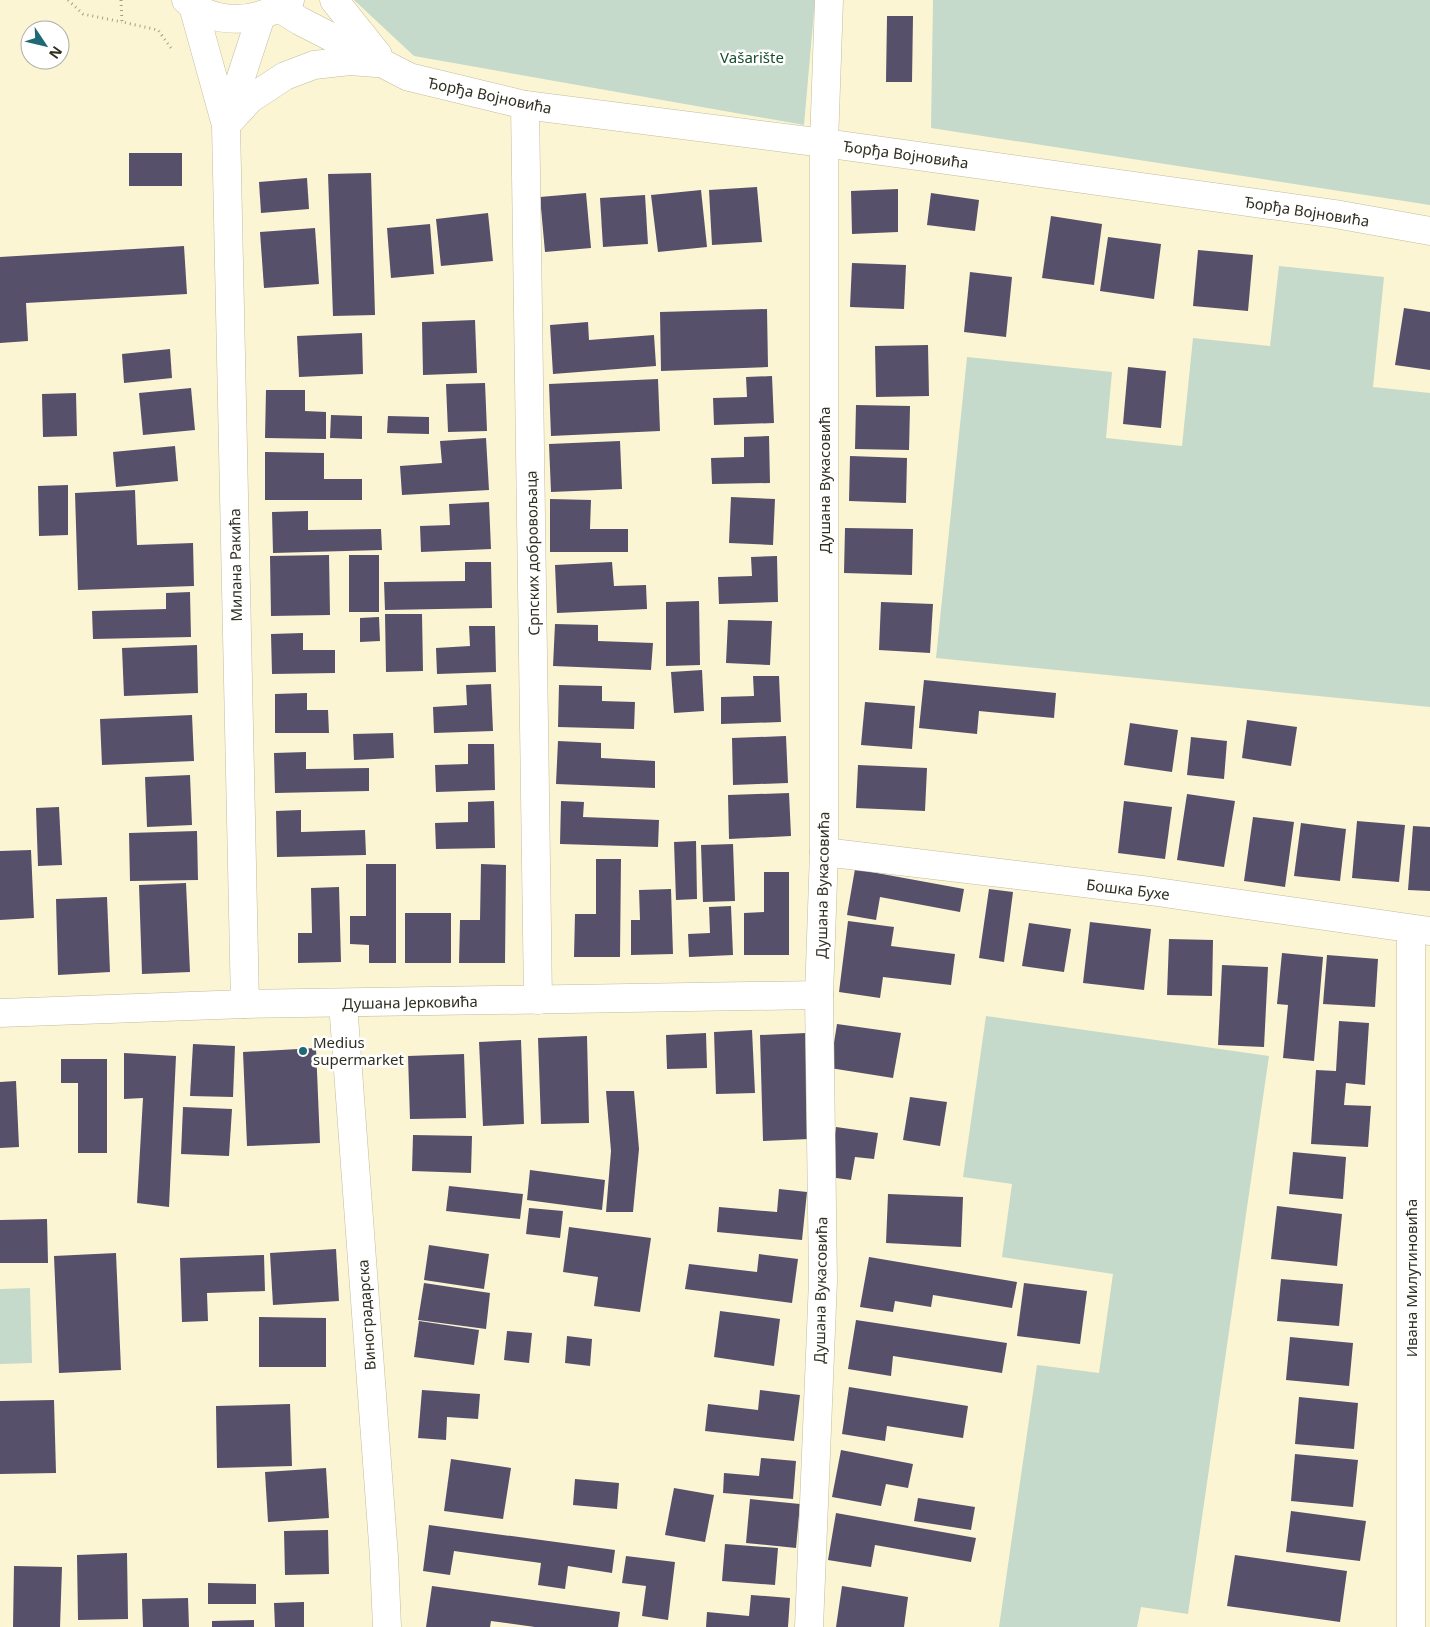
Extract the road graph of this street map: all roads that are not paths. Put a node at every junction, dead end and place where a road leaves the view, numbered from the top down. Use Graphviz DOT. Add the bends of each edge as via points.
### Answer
graph roads {
  1 [pos="334,0"];
  2 [pos="829,0"];
  3 [pos="190,3"];
  4 [pos="277,8"];
  5 [pos="386,64"];
  6 [pos="525,105"];
  7 [pos="226,125"];
  8 [pos="824,143"];
  9 [pos="1430,231"];
  10 [pos="824,852"];
  11 [pos="1421,930"];
  12 [pos="820,995"];
  13 [pos="538,1000"];
  14 [pos="343,1003"];
  15 [pos="245,1004"];
  16 [pos="0,1013"];
  17 [pos="1420,1342"];
  18 [pos="387,1627"];
  19 [pos="809,1627"];
  20 [pos="1411,1627"];
  1 -- 5 [label="street, Ђорђа Војновића"];
  2 -- 8 [label="street, Душана Вукасовића"];
  3 -- 4 [label="street" via="214,16 238,20"];
  3 -- 7 [label="street, Милана Ракића"];
  4 -- 5 [label="street, Ђорђа Војновића"];
  4 -- 7 [label="street, Милана Ракића"];
  5 -- 6 [label="street, Ђорђа Војновића" via="410,77"];
  5 -- 7 [label="street" via="350,61 314,65 285,76 250,99"];
  6 -- 8 [label="street, Ђорђа Војновића"];
  6 -- 13 [label="street, Српских добровољаца"];
  7 -- 15 [label="street, Милана Ракића"];
  8 -- 9 [label="street, Ђорђа Војновића" via="1335,214"];
  8 -- 10 [label="street, Душана Вукасовића"];
  10 -- 11 [label="street, Бошка Бухе" via="1150,891"];
  10 -- 12 [label="street, Душана Вукасовића"];
  11 -- 17 [label="street, Ивана Милутиновића"];
  12 -- 13 [label="street, Душана Јерковића"];
  12 -- 19 [label="street, Душана Вукасовића" via="823,1280"];
  13 -- 14 [label="street, Душана Јерковића"];
  14 -- 15 [label="street, Душана Јерковића"];
  14 -- 18 [label="street, Виноградарска"];
  15 -- 16 [label="street, Душана Јерковића"];
  17 -- 20 [label="street, Ивана Милутиновића"];
}
